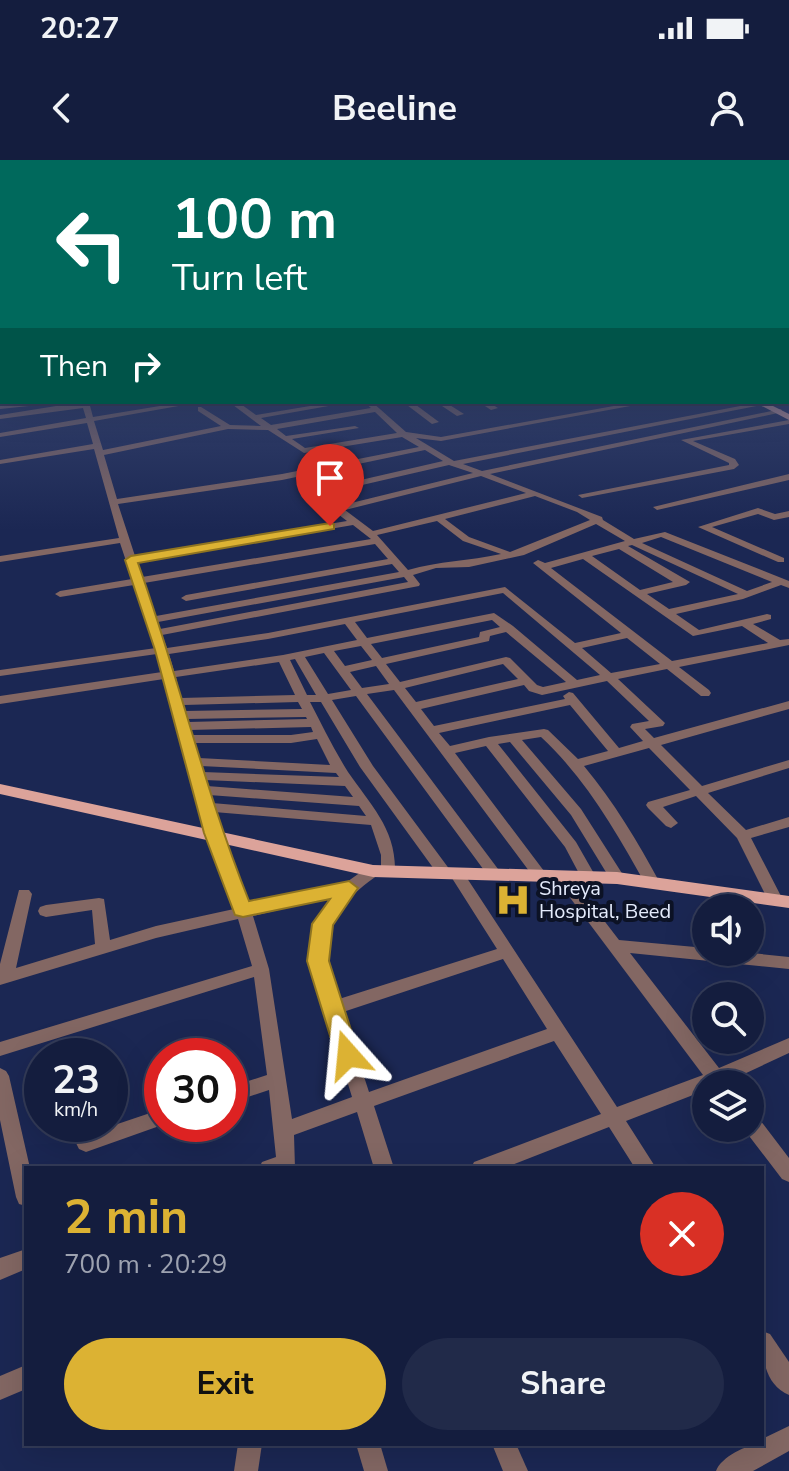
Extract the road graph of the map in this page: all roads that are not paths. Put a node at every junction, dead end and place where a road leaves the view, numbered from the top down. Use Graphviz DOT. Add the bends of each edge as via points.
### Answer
graph roads {
  1 [pos="64,407"];
  2 [pos="86,407"];
  3 [pos="190,407"];
  4 [pos="201,407"];
  5 [pos="241,407"];
  6 [pos="284,407"];
  7 [pos="314,407"];
  8 [pos="367,407"];
  9 [pos="372,407"];
  10 [pos="414,407"];
  11 [pos="449,407"];
  12 [pos="619,407"];
  13 [pos="738,407"];
  14 [pos="778,407"];
  15 [pos="290,411"];
  16 [pos="460,414"];
  17 [pos="337,416"];
  18 [pos="0,417"];
  19 [pos="255,417"];
  20 [pos="789,419"];
  21 [pos="90,420"];
  22 [pos="435,422"];
  23 [pos="228,427"];
  24 [pos="270,428"];
  25 [pos="355,428"];
  26 [pos="404,434"];
  27 [pos="0,435"];
  28 [pos="286,438"];
  29 [pos="372,440"];
  30 [pos="425,448"];
  31 [pos="99,450"];
  32 [pos="394,454"];
  33 [pos="0,462"];
  34 [pos="452,462"];
  35 [pos="421,469"];
  36 [pos="479,474"];
  37 [pos="789,477"];
  38 [pos="534,494"];
  39 [pos="582,495"];
  40 [pos="114,502"];
  41 [pos="657,507"];
  42 [pos="338,509"];
  43 [pos="789,514"];
  44 [pos="440,519"];
  45 [pos="599,519"];
  46 [pos="355,522"];
  47 [pos="374,538"];
  48 [pos="124,540"];
  49 [pos="633,542"];
  50 [pos="621,546"];
  51 [pos="512,554"];
  52 [pos="584,555"];
  53 [pos="785,558"];
  54 [pos="0,559"];
  55 [pos="131,560"];
  56 [pos="395,561"];
  57 [pos="756,571"];
  58 [pos="406,574"];
  59 [pos="707,576"];
  60 [pos="492,579"];
  61 [pos="139,582"];
  62 [pos="682,583"];
  63 [pos="785,583"];
  64 [pos="505,590"];
  65 [pos="216,593"];
  66 [pos="639,593"];
  67 [pos="60,594"];
  68 [pos="746,594"];
  69 [pos="186,598"];
  70 [pos="225,607"];
  71 [pos="667,613"];
  72 [pos="767,617"];
  73 [pos="348,621"];
  74 [pos="744,623"];
  75 [pos="154,627"];
  76 [pos="509,628"];
  77 [pos="629,634"];
  78 [pos="363,642"];
  79 [pos="784,643"];
  80 [pos="573,647"];
  81 [pos="327,649"];
  82 [pos="162,651"];
  83 [pos="298,655"];
  84 [pos="283,658"];
  85 [pos="377,662"];
  86 [pos="668,664"];
  87 [pos="342,670"];
  88 [pos="0,673"];
  89 [pos="168,676"];
  90 [pos="609,677"];
  91 [pos="526,681"];
  92 [pos="575,684"];
  93 [pos="397,686"];
  94 [pos="560,687"];
  95 [pos="358,693"];
  96 [pos="705,693"];
  97 [pos="324,698"];
  98 [pos="0,700"];
  99 [pos="304,700"];
  100 [pos="573,701"];
  101 [pos="789,705"];
  102 [pos="412,707"];
  103 [pos="182,720"];
  104 [pos="316,723"];
  105 [pos="430,731"];
  106 [pos="513,737"];
  107 [pos="489,741"];
  108 [pos="652,743"];
  109 [pos="447,751"];
  110 [pos="616,752"];
  111 [pos="576,764"];
  112 [pos="789,764"];
  113 [pos="340,769"];
  114 [pos="199,776"];
  115 [pos="350,782"];
  116 [pos="0,789"];
  117 [pos="700,791"];
  118 [pos="364,802"];
  119 [pos="208,807"];
  120 [pos="377,821"];
  121 [pos="789,822"];
  122 [pos="671,823"];
  123 [pos="213,833"];
  124 [pos="743,836"];
  125 [pos="380,871"];
  126 [pos="450,872"];
  127 [pos="494,873"];
  128 [pos="540,875"];
  129 [pos="561,875"];
  130 [pos="588,877"];
  131 [pos="617,878"];
  132 [pos="652,883"];
  133 [pos="349,888"];
  134 [pos="24,894"];
  135 [pos="782,901"];
  136 [pos="243,910"];
  137 [pos="46,911"];
  138 [pos="614,945"];
  139 [pos="103,948"];
  140 [pos="507,952"];
  141 [pos="789,963"];
  142 [pos="261,969"];
  143 [pos="3,978"];
  144 [pos="333,1008"];
  145 [pos="558,1032"];
  146 [pos="789,1045"];
  147 [pos="0,1049"];
  148 [pos="710,1070"];
  149 [pos="740,1070"];
  150 [pos="0,1076"];
  151 [pos="276,1080"];
  152 [pos="248,1089"];
  153 [pos="692,1090"];
  154 [pos="363,1102"];
  155 [pos="612,1117"];
  156 [pos="144,1123"];
  157 [pos="284,1130"];
  158 [pos="764,1140"];
  159 [pos="86,1143"];
  160 [pos="280,1166"];
  161 [pos="383,1166"];
  162 [pos="486,1166"];
  163 [pos="645,1166"];
  164 [pos="789,1173"];
  165 [pos="24,1188"];
  166 [pos="24,1260"];
  167 [pos="0,1269"];
  168 [pos="764,1345"];
  169 [pos="24,1378"];
  170 [pos="789,1383"];
  171 [pos="0,1388"];
  172 [pos="789,1438"];
  173 [pos="250,1446"];
  174 [pos="369,1446"];
  175 [pos="505,1446"];
  176 [pos="246,1471"];
  177 [pos="376,1471"];
  178 [pos="516,1471"];
  179 [pos="728,1471"];
  1 -- 18 [label="street"];
  2 -- 21 [label="street"];
  3 -- 21 [label="street"];
  4 -- 23 [label="street"];
  5 -- 19 [label="street"];
  6 -- 15 [label="street"];
  7 -- 15 [label="street"];
  8 -- 17 [label="street"];
  9 -- 26 [label="street"];
  10 -- 22 [label="street"];
  11 -- 16 [label="street"];
  12 -- 26 [label="street" via="441,439"];
  13 -- 34 [label="street"];
  14 -- 36 [label="street"];
  15 -- 19 [label="street"];
  17 -- 24 [label="street"];
  17 -- 25 [label="street"];
  19 -- 24 [label="street"];
  20 -- 39 [label="street" via="685,440 732,461 731,467"];
  21 -- 27 [label="street"];
  21 -- 31 [label="street"];
  23 -- 24 [label="street"];
  23 -- 31 [label="street"];
  24 -- 28 [label="street"];
  25 -- 28 [label="street"];
  25 -- 29 [label="street"];
  26 -- 29 [label="street"];
  26 -- 30 [label="street"];
  28 -- 29 [label="street" via="304,451"];
  30 -- 32 [label="street"];
  30 -- 34 [label="street"];
  31 -- 33 [label="street"];
  31 -- 40 [label="street"];
  32 -- 35 [label="street"];
  32 -- 40 [label="street"];
  34 -- 35 [label="street"];
  34 -- 36 [label="street"];
  35 -- 42 [label="street" via="316,493"];
  36 -- 38 [label="street"];
  36 -- 42 [label="street"];
  37 -- 41 [label="street"];
  38 -- 44 [label="street"];
  38 -- 45 [label="street"];
  40 -- 48 [label="street"];
  42 -- 46 [label="street"];
  43 -- 53 [label="street" via="774,517 758,511 703,527"];
  44 -- 47 [label="street"];
  44 -- 51 [label="street" via="476,544"];
  45 -- 49 [label="street"];
  45 -- 51 [label="street"];
  46 -- 47 [label="street"];
  46 -- 55 [label="street"];
  47 -- 56 [label="street"];
  47 -- 61 [label="street"];
  48 -- 54 [label="street"];
  48 -- 55 [label="street"];
  49 -- 50 [label="street"];
  49 -- 57 [label="street" via="662,534"];
  49 -- 59 [label="street"];
  50 -- 52 [label="street"];
  50 -- 62 [label="street"];
  51 -- 58 [label="street"];
  52 -- 66 [label="street"];
  52 -- 77 [label="street" via="540,565"];
  53 -- 57 [label="street"];
  55 -- 61 [label="street"];
  56 -- 58 [label="street"];
  56 -- 65 [label="street"];
  57 -- 63 [label="street"];
  58 -- 70 [label="street"];
  58 -- 75 [label="street" via="415,584"];
  59 -- 62 [label="street"];
  59 -- 68 [label="street"];
  60 -- 64 [label="street"];
  61 -- 67 [label="street"];
  61 -- 75 [label="street"];
  62 -- 66 [label="street"];
  63 -- 68 [label="street"];
  64 -- 73 [label="street"];
  64 -- 80 [label="street"];
  65 -- 69 [label="street"];
  65 -- 70 [label="street"];
  66 -- 71 [label="street"];
  68 -- 71 [label="street"];
  70 -- 75 [label="street"];
  71 -- 74 [label="street" via="697,634"];
  72 -- 74 [label="street"];
  73 -- 78 [label="street"];
  73 -- 82 [label="street"];
  74 -- 79 [label="street"];
  75 -- 82 [label="street"];
  76 -- 78 [label="street" via="494,616"];
  76 -- 85 [label="street" via="484,634 485,639"];
  76 -- 92 [label="street"];
  77 -- 80 [label="street"];
  77 -- 86 [label="street"];
  78 -- 81 [label="street"];
  78 -- 85 [label="street"];
  79 -- 86 [label="street"];
  80 -- 90 [label="street"];
  81 -- 83 [label="street"];
  81 -- 87 [label="street"];
  82 -- 88 [label="street"];
  82 -- 89 [label="street"];
  83 -- 84 [label="street"];
  83 -- 97 [label="street"];
  84 -- 89 [label="street"];
  84 -- 99 [label="street"];
  85 -- 87 [label="street"];
  85 -- 93 [label="street"];
  86 -- 90 [label="street"];
  86 -- 96 [label="street"];
  87 -- 95 [label="street"];
  89 -- 98 [label="street"];
  89 -- 103 [label="street"];
  90 -- 92 [label="street"];
  90 -- 108 [label="street" via="659,723 636,727"];
  91 -- 93 [label="street" via="506,660"];
  91 -- 94 [label="street" via="542,691"];
  91 -- 102 [label="street"];
  92 -- 94 [label="street"];
  93 -- 95 [label="street"];
  93 -- 102 [label="street"];
  94 -- 100 [label="street"];
  95 -- 97 [label="street"];
  95 -- 127 [label="street"];
  97 -- 99 [label="street"];
  97 -- 126 [label="street" via="367,767"];
  99 -- 103 [label="street"];
  99 -- 104 [label="street"];
  100 -- 105 [label="street"];
  100 -- 110 [label="street"];
  101 -- 108 [label="street"];
  102 -- 105 [label="street"];
  103 -- 104 [label="street"];
  103 -- 104 [label="street" via="291,739"];
  103 -- 114 [label="street"];
  104 -- 113 [label="street"];
  105 -- 109 [label="street"];
  106 -- 107 [label="street"];
  106 -- 111 [label="street" via="544,733"];
  106 -- 131 [label="street" via="576,812"];
  107 -- 109 [label="street"];
  107 -- 130 [label="street" via="571,845"];
  108 -- 110 [label="street"];
  108 -- 117 [label="street"];
  109 -- 128 [label="street"];
  110 -- 111 [label="street"];
  111 -- 132 [label="street" via="625,831"];
  112 -- 117 [label="street"];
  113 -- 114 [label="street"];
  113 -- 115 [label="street"];
  114 -- 115 [label="street"];
  114 -- 118 [label="street"];
  114 -- 119 [label="street"];
  115 -- 118 [label="street"];
  116 -- 123 [label="main road"];
  117 -- 122 [label="street" via="653,805"];
  117 -- 124 [label="street"];
  118 -- 120 [label="street"];
  119 -- 120 [label="street"];
  119 -- 123 [label="street"];
  120 -- 125 [label="street" via="390,853"];
  121 -- 124 [label="street"];
  123 -- 125 [label="main road"];
  123 -- 136 [label="street"];
  124 -- 135 [label="street"];
  125 -- 126 [label="main road"];
  125 -- 133 [label="street"];
  126 -- 127 [label="main road"];
  126 -- 140 [label="street"];
  127 -- 128 [label="main road"];
  128 -- 129 [label="main road"];
  129 -- 130 [label="main road"];
  129 -- 138 [label="street"];
  130 -- 131 [label="main road"];
  131 -- 132 [label="main road"];
  132 -- 135 [label="main road"];
  133 -- 136 [label="street"];
  133 -- 144 [label="street" via="322,924 318,961"];
  134 -- 143 [label="street"];
  136 -- 139 [label="street"];
  136 -- 142 [label="street"];
  137 -- 139 [label="street" via="99,903"];
  138 -- 141 [label="street"];
  138 -- 148 [label="street"];
  139 -- 143 [label="street"];
  140 -- 144 [label="street"];
  140 -- 145 [label="street"];
  142 -- 147 [label="street"];
  142 -- 151 [label="street"];
  144 -- 154 [label="street"];
  145 -- 154 [label="street"];
  145 -- 155 [label="street"];
  146 -- 149 [label="street"];
  150 -- 165 [label="street"];
  151 -- 152 [label="street"];
  151 -- 157 [label="street"];
  153 -- 155 [label="street"];
  154 -- 157 [label="street"];
  154 -- 161 [label="street"];
  155 -- 162 [label="street"];
  155 -- 163 [label="street"];
  156 -- 159 [label="street"];
  157 -- 160 [label="street"];
  158 -- 164 [label="street"];
  166 -- 167 [label="street"];
  168 -- 170 [label="street"];
  169 -- 171 [label="street"];
  172 -- 179 [label="street"];
  173 -- 176 [label="street"];
  174 -- 177 [label="street"];
  175 -- 178 [label="street"];
}
